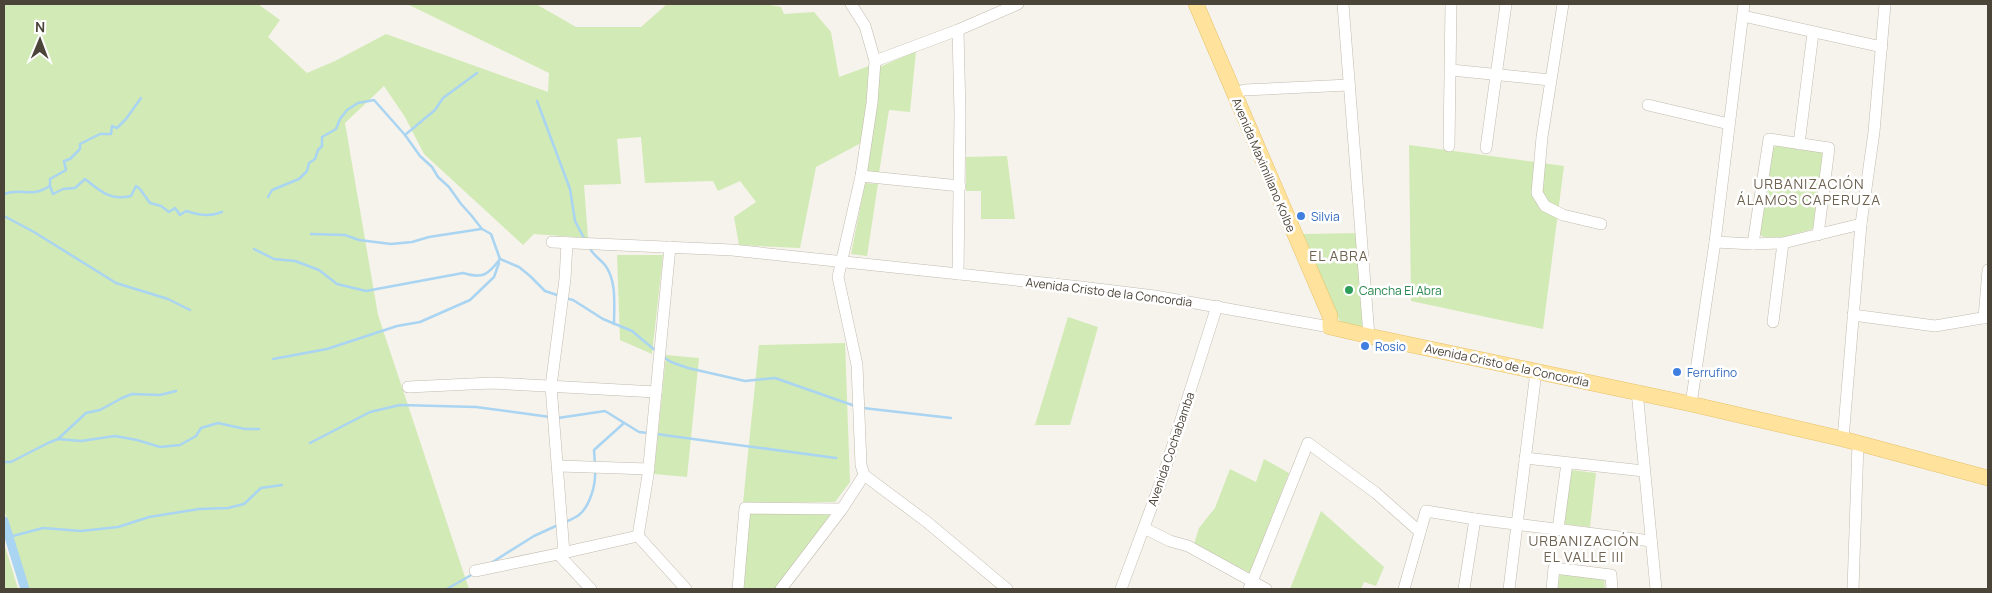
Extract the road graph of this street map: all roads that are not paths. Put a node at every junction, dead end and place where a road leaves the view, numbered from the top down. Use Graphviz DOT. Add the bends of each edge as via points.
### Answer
graph roads {
  1 [pos="851,4"];
  2 [pos="1018,4"];
  3 [pos="1196,4"];
  4 [pos="1343,4"];
  5 [pos="1451,4"];
  6 [pos="1506,4"];
  7 [pos="1563,4"];
  8 [pos="1744,4"];
  9 [pos="1885,4"];
  10 [pos="1743,16"];
  11 [pos="958,30"];
  12 [pos="1813,33"];
  13 [pos="1882,47"];
  14 [pos="875,61"];
  15 [pos="1451,70"];
  16 [pos="1497,75"];
  17 [pos="1550,80"];
  18 [pos="1349,85"];
  19 [pos="1234,94"];
  20 [pos="1648,104"];
  21 [pos="1729,124"];
  22 [pos="1799,144"];
  23 [pos="1449,146"];
  24 [pos="1486,148"];
  25 [pos="861,176"];
  26 [pos="960,186"];
  27 [pos="1601,224"];
  28 [pos="1861,224"];
  29 [pos="1818,235"];
  30 [pos="552,242"];
  31 [pos="1715,242"];
  32 [pos="567,243"];
  33 [pos="1784,243"];
  34 [pos="1753,244"];
  35 [pos="670,247"];
  36 [pos="842,263"];
  37 [pos="1988,270"];
  38 [pos="958,274"];
  39 [pos="1217,306"];
  40 [pos="1853,315"];
  41 [pos="1986,317"];
  42 [pos="1773,322"];
  43 [pos="1330,327"];
  44 [pos="1369,336"];
  45 [pos="1536,372"];
  46 [pos="551,386"];
  47 [pos="408,387"];
  48 [pos="1637,391"];
  49 [pos="656,392"];
  50 [pos="1691,404"];
  51 [pos="1843,439"];
  52 [pos="1858,443"];
  53 [pos="1525,458"];
  54 [pos="1567,463"];
  55 [pos="559,466"];
  56 [pos="649,469"];
  57 [pos="1644,471"];
  58 [pos="864,475"];
  59 [pos="1988,478"];
  60 [pos="842,509"];
  61 [pos="1475,519"];
  62 [pos="1518,524"];
  63 [pos="1144,528"];
  64 [pos="1558,529"];
  65 [pos="1420,532"];
  66 [pos="638,536"];
  67 [pos="1651,540"];
  68 [pos="561,554"];
  69 [pos="475,571"];
  70 [pos="1251,585"];
  71 [pos="591,589"];
  72 [pos="686,589"];
  73 [pos="738,589"];
  74 [pos="781,589"];
  75 [pos="1007,589"];
  76 [pos="1121,589"];
  77 [pos="1266,589"];
  78 [pos="1404,589"];
  79 [pos="1464,589"];
  80 [pos="1509,589"];
  81 [pos="1552,589"];
  82 [pos="1612,589"];
  83 [pos="1656,589"];
  84 [pos="1853,589"];
  1 -- 14 [label="street" via="864,26"];
  2 -- 11 [label="street"];
  3 -- 19 [label="main road, Avenida Maximiliano Kolbe"];
  4 -- 18 [label="street"];
  5 -- 15 [label="street"];
  6 -- 16 [label="street"];
  7 -- 17 [label="street"];
  8 -- 10 [label="street"];
  9 -- 13 [label="street"];
  10 -- 12 [label="street"];
  10 -- 21 [label="street"];
  11 -- 14 [label="street"];
  11 -- 26 [label="street"];
  12 -- 13 [label="street"];
  12 -- 22 [label="street"];
  13 -- 28 [label="street"];
  14 -- 25 [label="street"];
  15 -- 16 [label="street"];
  15 -- 23 [label="street"];
  16 -- 17 [label="street"];
  16 -- 24 [label="street"];
  17 -- 27 [label="street" via="1536,193 1545,206"];
  18 -- 19 [label="street" via="1244,90"];
  18 -- 44 [label="street"];
  19 -- 43 [label="main road, Avenida Maximiliano Kolbe" via="1330,316"];
  20 -- 21 [label="street"];
  21 -- 31 [label="street"];
  22 -- 29 [label="street" via="1828,148"];
  22 -- 34 [label="street" via="1769,139"];
  25 -- 26 [label="street"];
  25 -- 36 [label="street"];
  26 -- 38 [label="street"];
  28 -- 29 [label="street"];
  28 -- 40 [label="street"];
  29 -- 33 [label="street"];
  30 -- 32 [label="street, Avenida Cristo de la Concordia"];
  31 -- 34 [label="street"];
  31 -- 50 [label="street"];
  32 -- 35 [label="street, Avenida Cristo de la Concordia"];
  32 -- 46 [label="street"];
  33 -- 34 [label="street"];
  33 -- 42 [label="street"];
  35 -- 36 [label="street, Avenida Cristo de la Concordia" via="732,250"];
  35 -- 49 [label="street"];
  36 -- 38 [label="street, Avenida Cristo de la Concordia"];
  36 -- 58 [label="street" via="838,277 857,365"];
  37 -- 41 [label="street"];
  38 -- 39 [label="street, Avenida Cristo de la Concordia"];
  39 -- 43 [label="street, Avenida Cristo de la Concordia"];
  39 -- 63 [label="street, Avenida Cochabamba"];
  40 -- 41 [label="street" via="1935,326"];
  40 -- 51 [label="street"];
  43 -- 44 [label="main road, Avenida Cristo de la Concordia"];
  44 -- 45 [label="main road, Avenida Cristo de la Concordia"];
  45 -- 48 [label="main road, Avenida Cristo de la Concordia"];
  45 -- 53 [label="street"];
  46 -- 47 [label="street" via="492,383"];
  46 -- 49 [label="street"];
  46 -- 55 [label="street"];
  48 -- 50 [label="main road, Avenida Cristo de la Concordia"];
  48 -- 57 [label="street"];
  49 -- 56 [label="street"];
  50 -- 51 [label="main road, Avenida Cristo de la Concordia"];
  51 -- 52 [label="main road, Avenida Cristo de la Concordia"];
  52 -- 59 [label="main road, Avenida Cristo de la Concordia"];
  52 -- 84 [label="street"];
  53 -- 54 [label="street"];
  53 -- 62 [label="street"];
  54 -- 57 [label="street"];
  54 -- 64 [label="street"];
  55 -- 56 [label="street"];
  55 -- 68 [label="street"];
  56 -- 66 [label="street"];
  57 -- 67 [label="street"];
  58 -- 60 [label="street"];
  58 -- 75 [label="street" via="927,522"];
  60 -- 73 [label="street" via="745,508"];
  60 -- 74 [label="street"];
  61 -- 62 [label="street"];
  61 -- 65 [label="street" via="1426,511"];
  61 -- 79 [label="street"];
  62 -- 64 [label="street"];
  62 -- 80 [label="street"];
  63 -- 70 [label="street" via="1188,546"];
  63 -- 76 [label="street, Avenida Cochabamba"];
  64 -- 67 [label="street"];
  65 -- 70 [label="street" via="1376,492 1308,443"];
  65 -- 78 [label="street"];
  66 -- 68 [label="street"];
  66 -- 72 [label="street"];
  67 -- 83 [label="street"];
  68 -- 69 [label="street"];
  68 -- 71 [label="street"];
  70 -- 77 [label="street"];
  81 -- 82 [label="street" via="1554,568 1611,575"];
}
